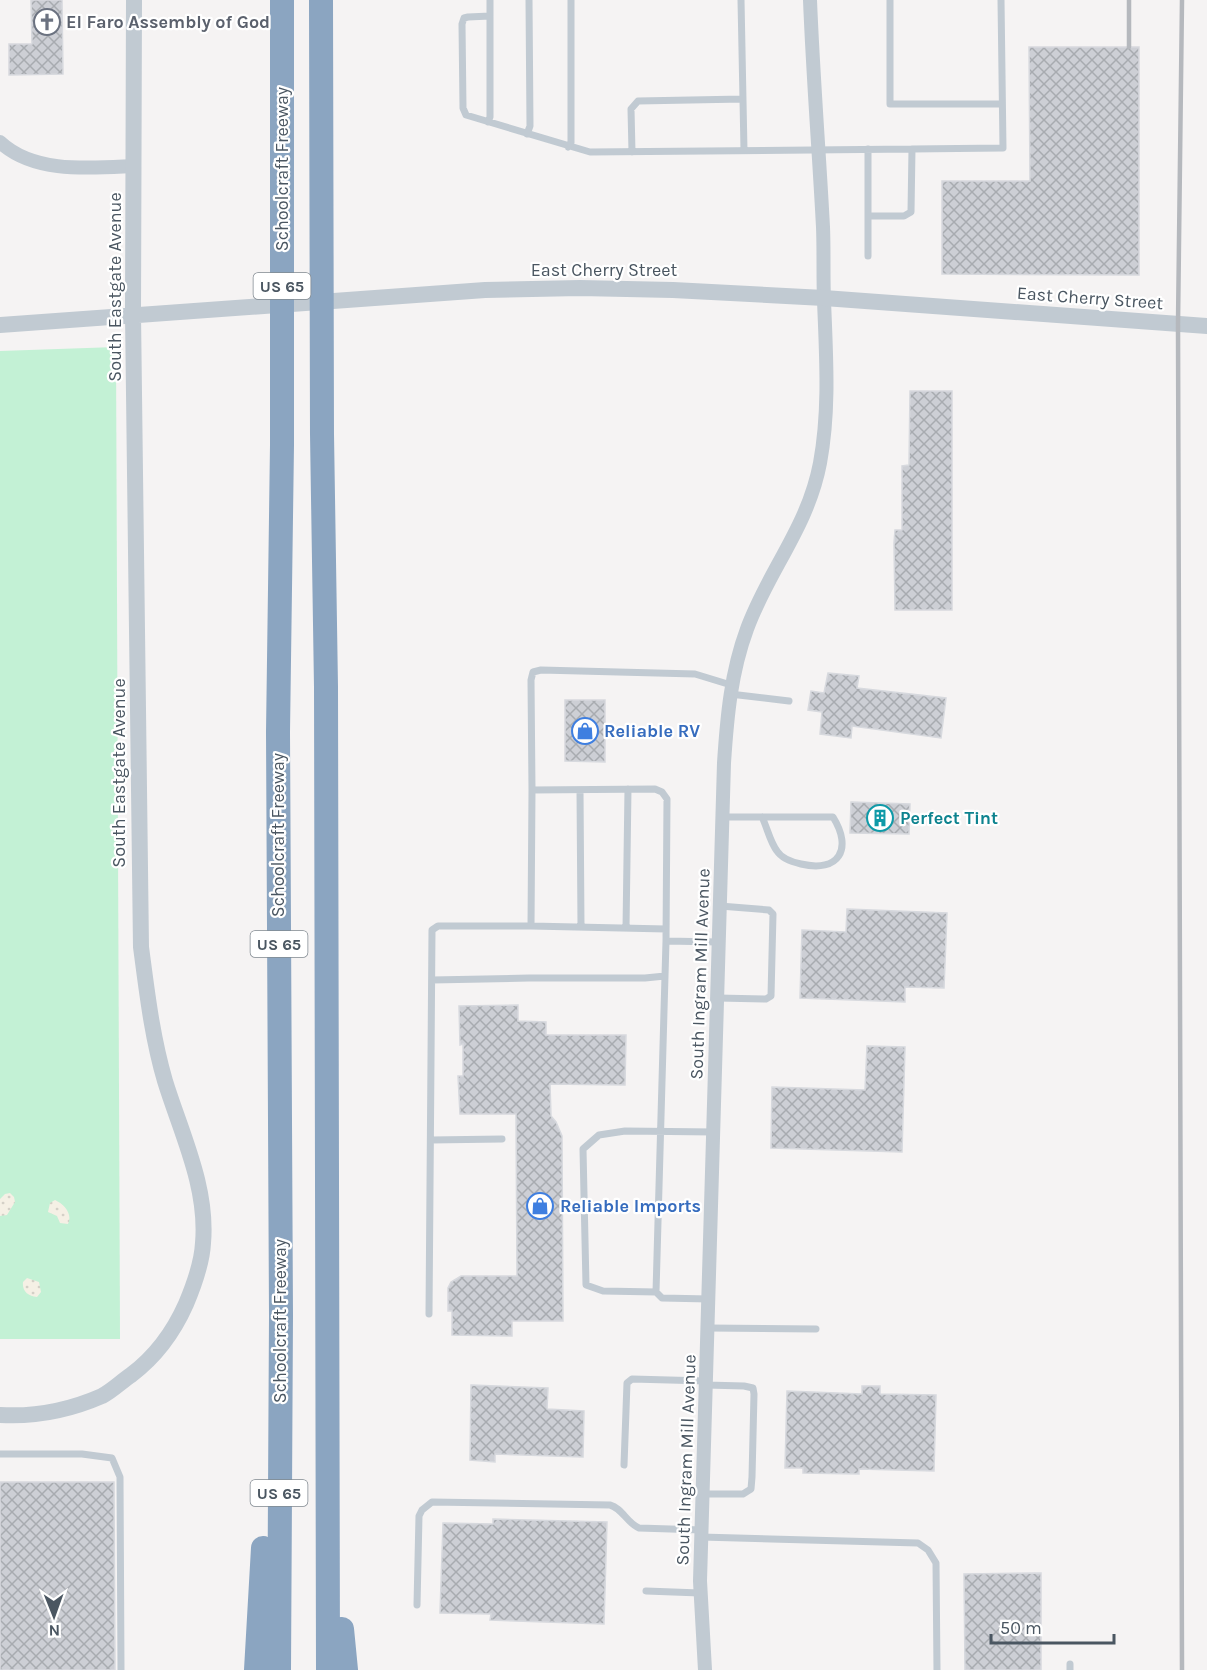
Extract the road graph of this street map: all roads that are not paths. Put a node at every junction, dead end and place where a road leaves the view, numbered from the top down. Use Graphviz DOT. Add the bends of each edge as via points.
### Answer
graph roads {
  1 [pos="134,0"];
  2 [pos="282,0"];
  3 [pos="321,0"];
  4 [pos="489,0"];
  5 [pos="529,0"];
  6 [pos="571,0"];
  7 [pos="741,0"];
  8 [pos="810,0"];
  9 [pos="890,0"];
  10 [pos="1001,0"];
  11 [pos="490,16"];
  12 [pos="743,99"];
  13 [pos="1002,104"];
  14 [pos="488,122"];
  15 [pos="527,134"];
  16 [pos="0,142"];
  17 [pos="568,147"];
  18 [pos="818,149"];
  19 [pos="868,149"];
  20 [pos="912,149"];
  21 [pos="744,150"];
  22 [pos="632,152"];
  23 [pos="134,166"];
  24 [pos="868,216"];
  25 [pos="868,256"];
  26 [pos="824,298"];
  27 [pos="133,314"];
  28 [pos="0,325"];
  29 [pos="1207,326"];
  30 [pos="731,689"];
  31 [pos="789,701"];
  32 [pos="628,789"];
  33 [pos="532,790"];
  34 [pos="580,790"];
  35 [pos="722,817"];
  36 [pos="762,817"];
  37 [pos="720,906"];
  38 [pos="531,926"];
  39 [pos="581,927"];
  40 [pos="626,928"];
  41 [pos="666,928"];
  42 [pos="666,941"];
  43 [pos="719,942"];
  44 [pos="665,976"];
  45 [pos="432,981"];
  46 [pos="718,998"];
  47 [pos="661,1131"];
  48 [pos="714,1132"];
  49 [pos="502,1139"];
  50 [pos="431,1140"];
  51 [pos="659,1295"];
  52 [pos="709,1299"];
  53 [pos="429,1314"];
  54 [pos="281,1316"];
  55 [pos="708,1328"];
  56 [pos="816,1329"];
  57 [pos="327,1348"];
  58 [pos="706,1383"];
  59 [pos="0,1415"];
  60 [pos="0,1454"];
  61 [pos="624,1465"];
  62 [pos="703,1494"];
  63 [pos="702,1534"];
  64 [pos="646,1591"];
  65 [pos="700,1593"];
  66 [pos="417,1605"];
  67 [pos="121,1670"];
  68 [pos="256,1670"];
  69 [pos="279,1670"];
  70 [pos="328,1670"];
  71 [pos="346,1670"];
  72 [pos="705,1670"];
  73 [pos="937,1670"];
  1 -- 23 [label="street, South Eastgate Avenue"];
  2 -- 54 [label="highway, Schoolcraft Freeway / US 65" via="278,732"];
  3 -- 57 [label="highway, US 65"];
  4 -- 11 [label="lane"];
  5 -- 15 [label="lane"];
  6 -- 17 [label="lane"];
  7 -- 12 [label="lane"];
  8 -- 18 [label="street, South Ingram Mill Avenue"];
  9 -- 13 [label="lane" via="890,104"];
  10 -- 13 [label="lane"];
  11 -- 14 [label="lane"];
  11 -- 14 [label="lane" via="468,17 462,24 464,112"];
  12 -- 21 [label="lane"];
  12 -- 22 [label="lane" via="638,101 631,109"];
  13 -- 20 [label="lane" via="1003,148"];
  14 -- 15 [label="lane"];
  15 -- 17 [label="lane"];
  16 -- 23 [label="street" via="27,159 53,165"];
  17 -- 22 [label="lane" via="590,152"];
  18 -- 19 [label="lane"];
  18 -- 21 [label="lane"];
  18 -- 26 [label="street, South Ingram Mill Avenue"];
  19 -- 20 [label="lane"];
  19 -- 24 [label="lane"];
  20 -- 24 [label="lane" via="911,212 904,216"];
  21 -- 22 [label="lane"];
  23 -- 27 [label="street, South Eastgate Avenue"];
  24 -- 25 [label="lane"];
  26 -- 27 [label="street, East Cherry Street" via="673,290 485,290"];
  26 -- 29 [label="street, East Cherry Street"];
  26 -- 30 [label="street, South Ingram Mill Avenue" via="827,408 819,466 802,518 747,628"];
  27 -- 28 [label="street, East Cherry Street"];
  27 -- 59 [label="street, South Eastgate Avenue" via="141,947 153,1033 203,1205 204,1244 196,1280 178,1323 145,1364 103,1395 56,1411"];
  30 -- 31 [label="lane"];
  30 -- 33 [label="lane" via="695,674 534,672"];
  30 -- 35 [label="street, South Ingram Mill Avenue"];
  32 -- 34 [label="lane"];
  32 -- 40 [label="lane"];
  32 -- 41 [label="lane" via="656,789 668,799"];
  33 -- 34 [label="lane"];
  33 -- 38 [label="lane"];
  34 -- 39 [label="lane"];
  35 -- 36 [label="lane"];
  35 -- 37 [label="street, South Ingram Mill Avenue"];
  36 -- 36 [label="lane" via="833,817 843,845 840,856 823,866 790,861 777,852"];
  37 -- 43 [label="street, South Ingram Mill Avenue"];
  37 -- 46 [label="lane" via="769,910 773,914 771,996"];
  38 -- 39 [label="lane"];
  38 -- 45 [label="lane" via="438,926 432,930"];
  39 -- 40 [label="lane"];
  40 -- 41 [label="lane"];
  41 -- 42 [label="lane"];
  42 -- 43 [label="lane"];
  42 -- 44 [label="lane"];
  43 -- 46 [label="street, South Ingram Mill Avenue"];
  44 -- 45 [label="lane"];
  44 -- 47 [label="lane"];
  45 -- 50 [label="lane"];
  46 -- 48 [label="street, South Ingram Mill Avenue"];
  47 -- 48 [label="lane"];
  47 -- 51 [label="lane"];
  47 -- 51 [label="lane" via="599,1135 583,1149 586,1285 603,1291"];
  48 -- 52 [label="street, South Ingram Mill Avenue"];
  49 -- 50 [label="lane"];
  50 -- 53 [label="lane"];
  51 -- 52 [label="lane"];
  52 -- 55 [label="street, South Ingram Mill Avenue"];
  54 -- 68 [label="highway" via="266,1380"];
  54 -- 69 [label="highway, Schoolcraft Freeway / US 65"];
  55 -- 56 [label="lane"];
  55 -- 58 [label="street, South Ingram Mill Avenue"];
  57 -- 70 [label="highway, US 65"];
  57 -- 71 [label="highway"];
  58 -- 61 [label="lane" via="632,1379 627,1383"];
  58 -- 62 [label="street, South Ingram Mill Avenue"];
  58 -- 62 [label="lane" via="753,1388 754,1394 751,1489 743,1494"];
  60 -- 67 [label="lane" via="112,1458 120,1477"];
  62 -- 63 [label="street, South Ingram Mill Avenue"];
  63 -- 65 [label="street, South Ingram Mill Avenue"];
  63 -- 66 [label="lane" via="634,1527 610,1505 432,1502 419,1516"];
  63 -- 73 [label="lane" via="918,1543 936,1563"];
  64 -- 65 [label="lane"];
  65 -- 72 [label="street, South Ingram Mill Avenue"];
}
